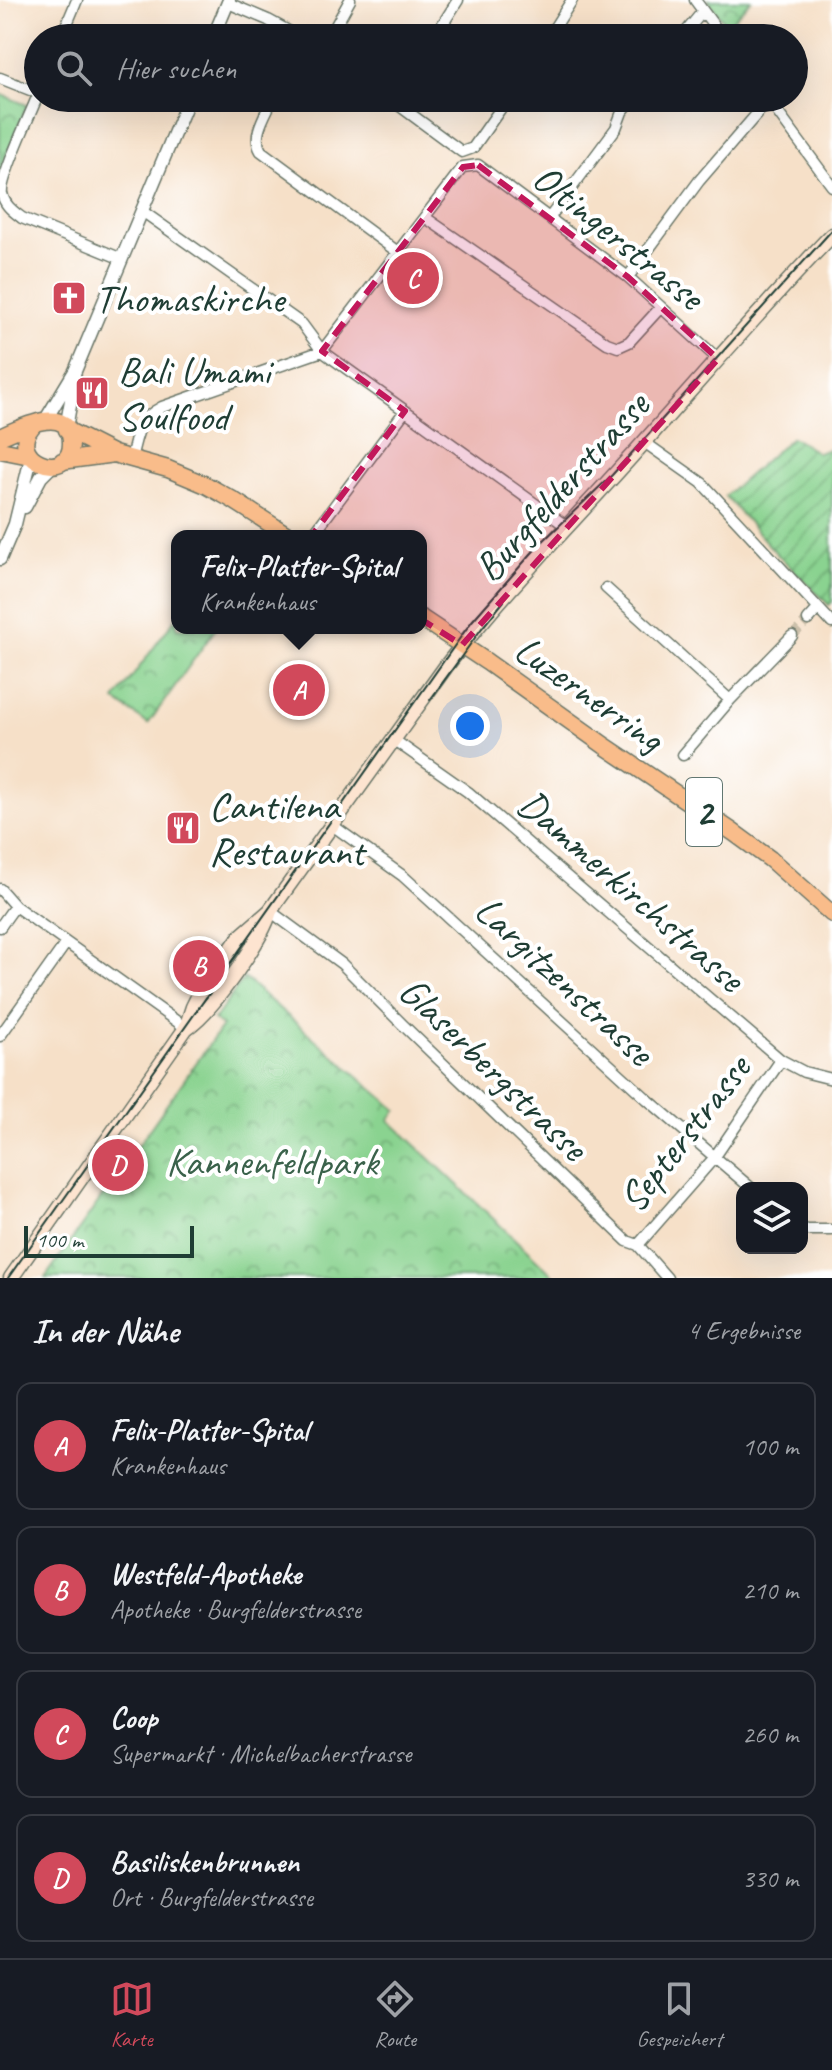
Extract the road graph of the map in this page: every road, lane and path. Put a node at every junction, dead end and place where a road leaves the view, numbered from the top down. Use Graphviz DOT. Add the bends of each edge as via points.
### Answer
graph roads {
  1 [pos="77,0"];
  2 [pos="350,0"];
  3 [pos="458,0"];
  4 [pos="572,0"];
  5 [pos="695,0"];
  6 [pos="229,2"];
  7 [pos="703,11"];
  8 [pos="67,24"];
  9 [pos="219,24"];
  10 [pos="275,24"];
  11 [pos="337,24"];
  12 [pos="443,24"];
  13 [pos="557,24"];
  14 [pos="692,24"];
  15 [pos="713,24"];
  16 [pos="0,78"];
  17 [pos="24,88"];
  18 [pos="31,112"];
  19 [pos="183,112"];
  20 [pos="267,112"];
  21 [pos="412,112"];
  22 [pos="497,112"];
  23 [pos="622,112"];
  24 [pos="757,112"];
  25 [pos="778,112"];
  26 [pos="832,186"];
  27 [pos="142,211"];
  28 [pos="550,217"];
  29 [pos="426,218"];
  30 [pos="832,235"];
  31 [pos="399,253"];
  32 [pos="122,259"];
  33 [pos="628,277"];
  34 [pos="661,307"];
  35 [pos="322,351"];
  36 [pos="718,359"];
  37 [pos="75,371"];
  38 [pos="405,411"];
  39 [pos="40,421"];
  40 [pos="67,429"];
  41 [pos="0,437"];
  42 [pos="644,442"];
  43 [pos="0,450"];
  44 [pos="123,456"];
  45 [pos="30,457"];
  46 [pos="57,463"];
  47 [pos="15,524"];
  48 [pos="566,526"];
  49 [pos="280,530"];
  50 [pos="316,530"];
  51 [pos="0,559"];
  52 [pos="606,588"];
  53 [pos="818,609"];
  54 [pos="808,620"];
  55 [pos="427,622"];
  56 [pos="832,623"];
  57 [pos="792,636"];
  58 [pos="462,645"];
  59 [pos="730,700"];
  60 [pos="394,740"];
  61 [pos="683,755"];
  62 [pos="332,825"];
  63 [pos="0,889"];
  64 [pos="15,906"];
  65 [pos="270,911"];
  66 [pos="832,914"];
  67 [pos="0,927"];
  68 [pos="66,943"];
  69 [pos="186,1028"];
  70 [pos="0,1036"];
  71 [pos="781,1060"];
  72 [pos="832,1079"];
  73 [pos="714,1158"];
  74 [pos="744,1182"];
  75 [pos="808,1230"];
  76 [pos="832,1230"];
  77 [pos="638,1245"];
  78 [pos="11,1278"];
  79 [pos="667,1278"];
  1 -- 8 [label="street"];
  2 -- 11 [label="street"];
  3 -- 12 [label="street"];
  4 -- 13 [label="street"];
  5 -- 7 [label="street"];
  6 -- 9 [label="street"];
  6 -- 10 [label="street"];
  7 -- 14 [label="street"];
  7 -- 15 [label="street"];
  16 -- 17 [label="street"];
  18 -- 32 [label="street" via="4,177 6,203 22,218"];
  19 -- 27 [label="street"];
  20 -- 31 [label="street" via="257,135 261,151"];
  21 -- 22 [label="street" via="468,150"];
  23 -- 28 [label="street" via="616,128"];
  24 -- 33 [label="street"];
  25 -- 26 [label="street"];
  27 -- 32 [label="street"];
  27 -- 35 [label="street" via="302,324"];
  28 -- 29 [label="street, Oltingerstrasse" via="478,165 463,167"];
  28 -- 33 [label="street, Oltingerstrasse"];
  29 -- 31 [label="street"];
  29 -- 34 [label="street" via="607,343 618,347 629,342"];
  30 -- 36 [label="main road, Burgfelderstrasse"];
  31 -- 35 [label="street"];
  32 -- 37 [label="street"];
  33 -- 34 [label="street, Oltingerstrasse"];
  34 -- 36 [label="street, Oltingerstrasse"];
  35 -- 38 [label="street"];
  35 -- 44 [label="street" via="150,413"];
  36 -- 42 [label="main road, Burgfelderstrasse"];
  37 -- 39 [label="street"];
  37 -- 40 [label="street"];
  38 -- 48 [label="street"];
  38 -- 50 [label="street"];
  39 -- 40 [label="main road" via="55,420"];
  39 -- 41 [label="main road"];
  39 -- 45 [label="main road" via="25,441"];
  40 -- 44 [label="main road"];
  40 -- 46 [label="main road" via="70,449"];
  42 -- 48 [label="main road, Burgfelderstrasse"];
  42 -- 53 [label="street" via="702,483"];
  43 -- 45 [label="main road"];
  44 -- 46 [label="main road"];
  44 -- 49 [label="main road" via="206,485"];
  45 -- 46 [label="main road" via="41,464"];
  45 -- 47 [label="street"];
  46 -- 47 [label="street" via="35,486"];
  47 -- 51 [label="street"];
  48 -- 58 [label="main road, Burgfelderstrasse"];
  52 -- 59 [label="street"];
  53 -- 54 [label="street"];
  53 -- 56 [label="street"];
  55 -- 58 [label="main road, Luzernerring / 2"];
  57 -- 59 [label="street"];
  58 -- 60 [label="main road, Burgfelderstrasse"];
  58 -- 66 [label="main road, Luzernerring / 2" via="758,850"];
  59 -- 61 [label="street"];
  60 -- 62 [label="main road, Burgfelderstrasse"];
  60 -- 71 [label="street, Dammerkirchstrasse" via="468,792"];
  62 -- 65 [label="main road, Burgfelderstrasse"];
  62 -- 73 [label="street, Largitzenstrasse" via="403,876"];
  63 -- 64 [label="street"];
  64 -- 67 [label="street"];
  64 -- 68 [label="street"];
  65 -- 69 [label="main road, Burgfelderstrasse" via="240,937 201,991"];
  65 -- 77 [label="street, Glaserbergstrasse" via="342,964 627,1241"];
  68 -- 69 [label="street"];
  68 -- 70 [label="street"];
  69 -- 78 [label="main road, Burgfelderstrasse"];
  71 -- 72 [label="street, Dammerkirchstrasse"];
  71 -- 73 [label="street, Septerstrasse"];
  73 -- 74 [label="street, Largitzenstrasse"];
  73 -- 77 [label="street, Septerstrasse"];
  75 -- 76 [label="street"];
  77 -- 79 [label="street, Glaserbergstrasse"];
}
